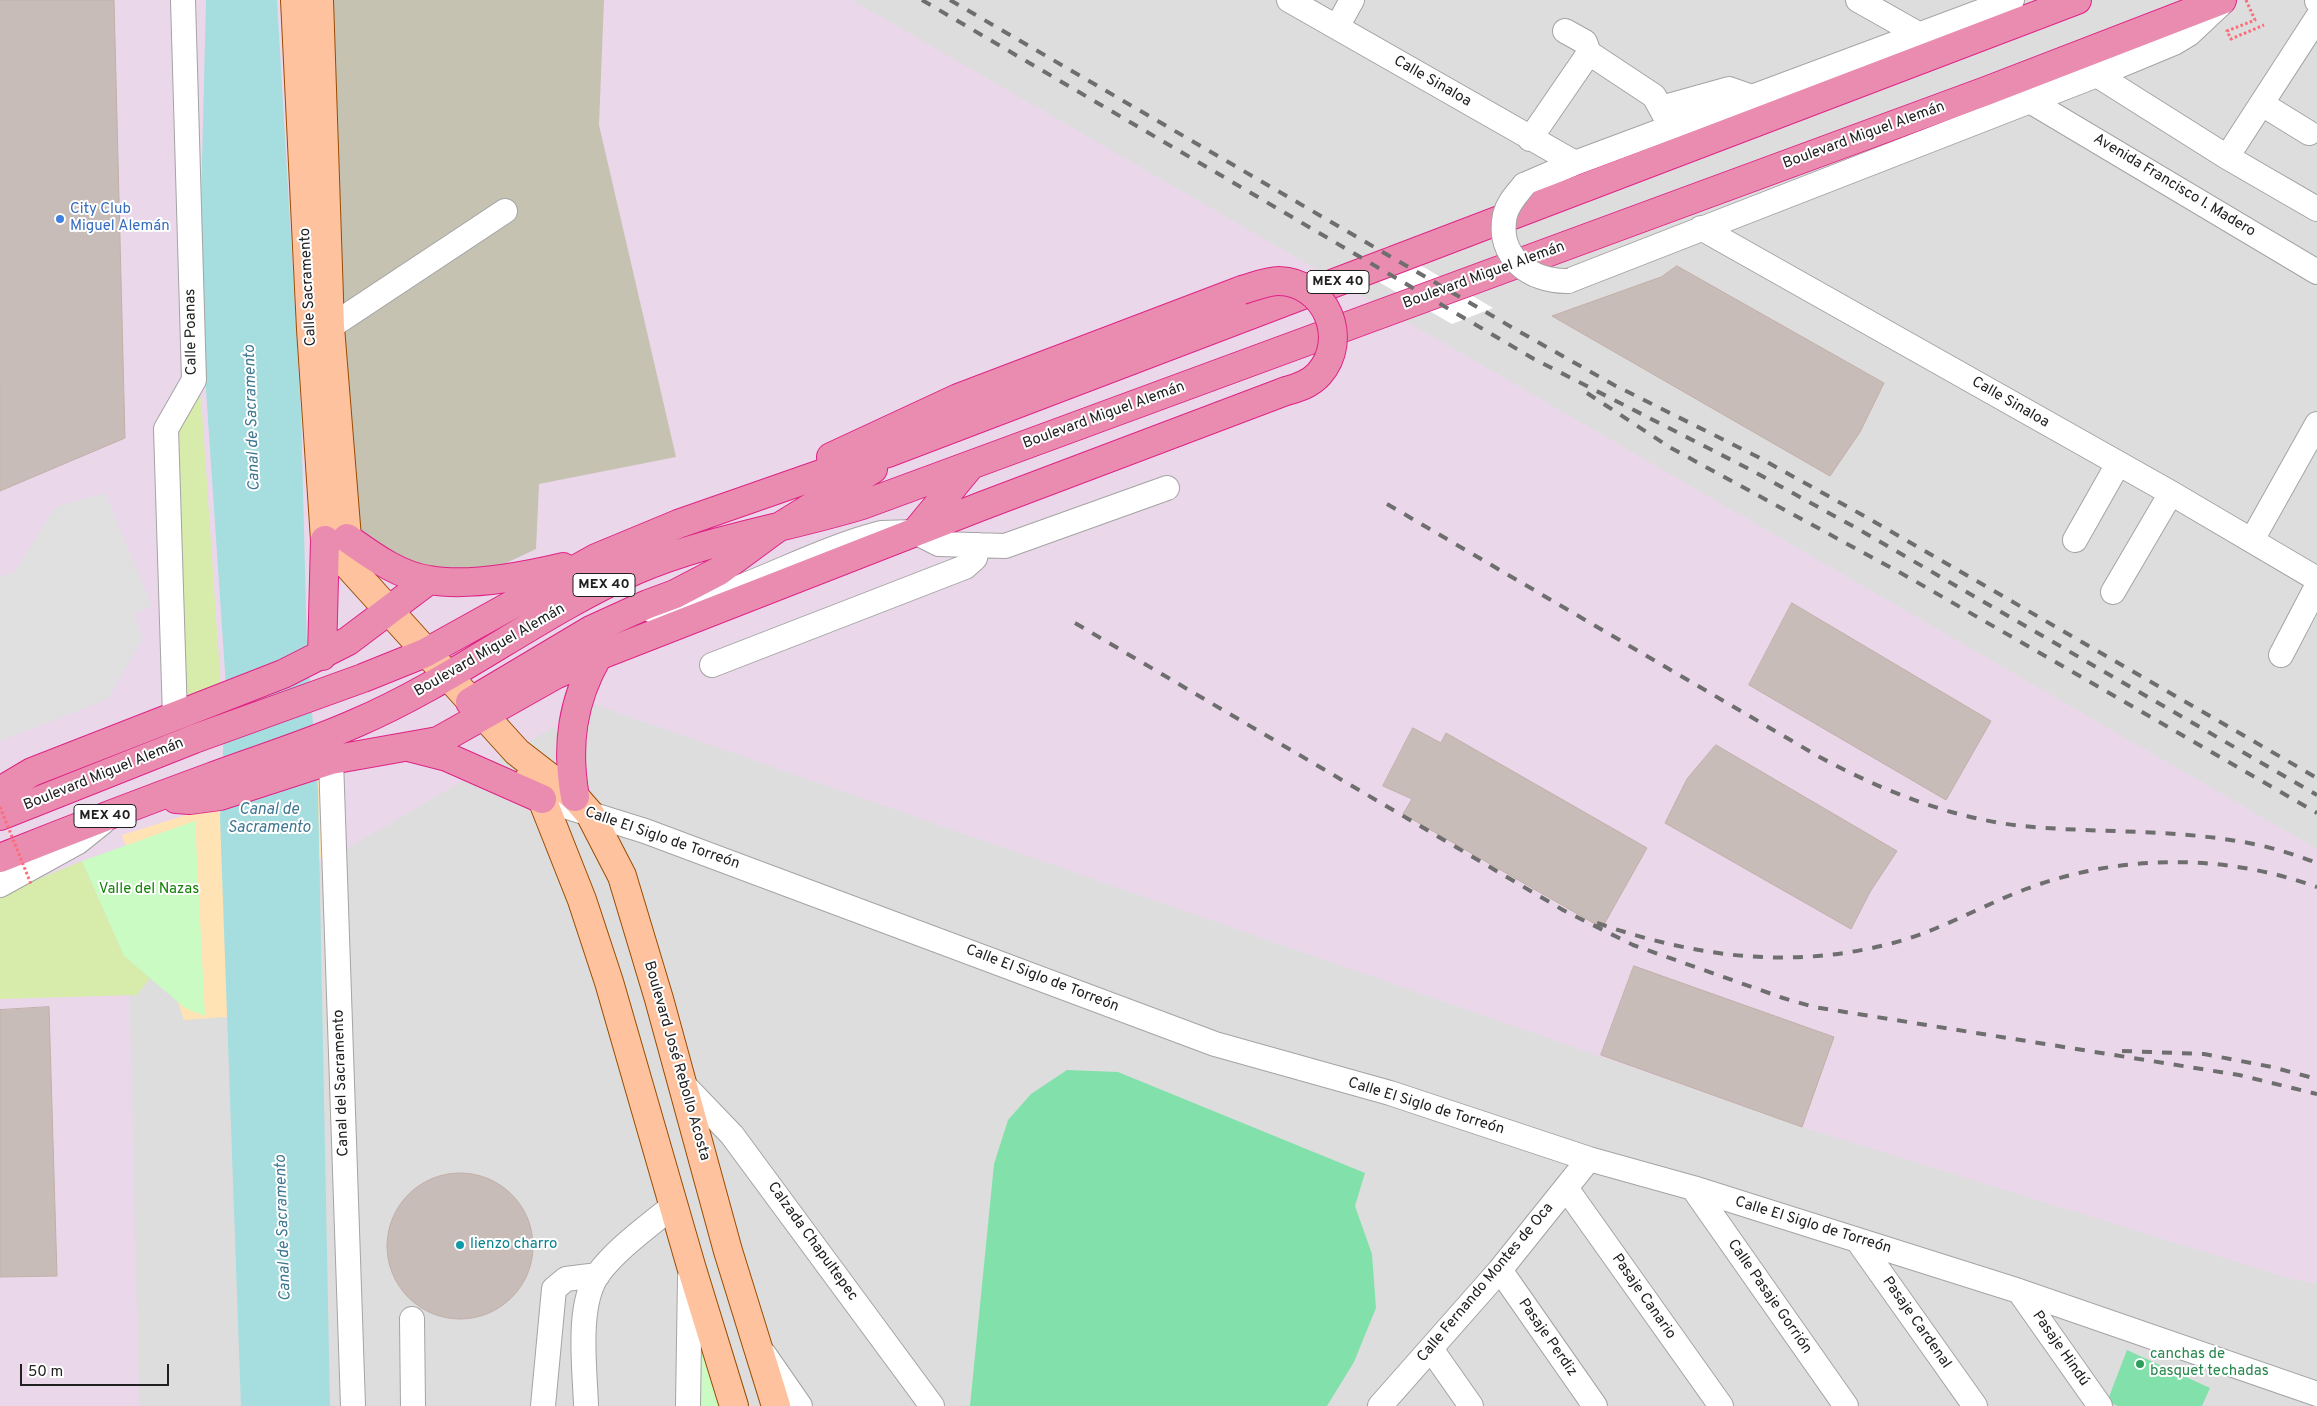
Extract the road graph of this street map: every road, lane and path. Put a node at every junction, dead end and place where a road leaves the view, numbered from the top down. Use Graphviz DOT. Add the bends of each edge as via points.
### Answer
graph roads {
  1 [pos="183,0"];
  2 [pos="295,0"];
  3 [pos="319,0"];
  4 [pos="1289,0"];
  5 [pos="1352,0"];
  6 [pos="1858,0"];
  7 [pos="1956,0"];
  8 [pos="2012,0"];
  9 [pos="2077,0"];
  10 [pos="2224,0"];
  11 [pos="2246,0"];
  12 [pos="2317,18"];
  13 [pos="2264,25"];
  14 [pos="1942,26"];
  15 [pos="1336,27"];
  16 [pos="1565,31"];
  17 [pos="1920,35"];
  18 [pos="1589,53"];
  19 [pos="2097,76"];
  20 [pos="2030,101"];
  21 [pos="2262,104"];
  22 [pos="1666,118"];
  23 [pos="2314,131"];
  24 [pos="1530,139"];
  25 [pos="2228,157"];
  26 [pos="1575,163"];
  27 [pos="2317,209"];
  28 [pos="505,211"];
  29 [pos="1702,228"];
  30 [pos="2317,272"];
  31 [pos="321,328"];
  32 [pos="2317,424"];
  33 [pos="930,437"];
  34 [pos="972,464"];
  35 [pos="2118,464"];
  36 [pos="1167,488"];
  37 [pos="2171,493"];
  38 [pos="756,496"];
  39 [pos="776,529"];
  40 [pos="915,532"];
  41 [pos="336,539"];
  42 [pos="2075,540"];
  43 [pos="2252,540"];
  44 [pos="978,545"];
  45 [pos="596,558"];
  46 [pos="2317,579"];
  47 [pos="428,580"];
  48 [pos="2317,586"];
  49 [pos="2113,592"];
  50 [pos="388,612"];
  51 [pos="621,615"];
  52 [pos="426,653"];
  53 [pos="2281,655"];
  54 [pos="322,656"];
  55 [pos="598,656"];
  56 [pos="712,665"];
  57 [pos="447,676"];
  58 [pos="477,709"];
  59 [pos="175,717"];
  60 [pos="408,748"];
  61 [pos="516,752"];
  62 [pos="293,759"];
  63 [pos="331,760"];
  64 [pos="0,791"];
  65 [pos="542,799"];
  66 [pos="582,805"];
  67 [pos="0,807"];
  68 [pos="115,812"];
  69 [pos="0,816"];
  70 [pos="0,858"];
  71 [pos="31,884"];
  72 [pos="0,885"];
  73 [pos="649,965"];
  74 [pos="609,982"];
  75 [pos="684,1085"];
  76 [pos="1589,1159"];
  77 [pos="1566,1188"];
  78 [pos="1692,1188"];
  79 [pos="674,1205"];
  80 [pos="1858,1240"];
  81 [pos="691,1266"];
  82 [pos="1500,1270"];
  83 [pos="598,1275"];
  84 [pos="2020,1291"];
  85 [pos="412,1319"];
  86 [pos="759,1348"];
  87 [pos="1431,1349"];
  88 [pos="2311,1396"];
  89 [pos="353,1406"];
  90 [pos="414,1406"];
  91 [pos="543,1406"];
  92 [pos="586,1406"];
  93 [pos="688,1406"];
  94 [pos="734,1406"];
  95 [pos="776,1406"];
  96 [pos="800,1406"];
  97 [pos="932,1406"];
  98 [pos="1380,1406"];
  99 [pos="1471,1406"];
  100 [pos="1594,1406"];
  101 [pos="1720,1406"];
  102 [pos="1846,1406"];
  103 [pos="1975,1406"];
  104 [pos="2100,1406"];
  1 -- 59 [label="street, Calle Poanas" via="194,380 166,429"];
  2 -- 31 [label="main road, Calle Sacramento"];
  3 -- 31 [label="main road, Calle Sacramento"];
  4 -- 15 [label="street, Calle Sinaloa"];
  5 -- 15 [label="street"];
  6 -- 17 [label="street"];
  7 -- 14 [label="street"];
  8 -- 14 [label="street"];
  9 -- 33 [label="highway, Boulevard Miguel Alemán / MEX 40"];
  10 -- 19 [label="street" via="2174,44"];
  10 -- 34 [label="highway, Boulevard Miguel Alemán / MEX 40" via="1986,91"];
  11 -- 13 [label="path" via="2255,20 2227,31 2231,39"];
  12 -- 21 [label="street"];
  14 -- 17 [label="street"];
  15 -- 24 [label="street, Calle Sinaloa"];
  16 -- 18 [label="street" via="1585,42"];
  17 -- 22 [label="street" via="1752,97"];
  18 -- 22 [label="street" via="1654,96"];
  18 -- 24 [label="street"];
  19 -- 20 [label="street"];
  19 -- 25 [label="street"];
  20 -- 29 [label="street"];
  20 -- 30 [label="street, Avenida Francisco I. Madero"];
  21 -- 23 [label="street"];
  21 -- 25 [label="street"];
  22 -- 26 [label="street"];
  24 -- 26 [label="street, Calle Sinaloa"];
  25 -- 27 [label="street"];
  26 -- 29 [label="street, bridge" via="1524,186 1511,201 1505,215 1504,230 1507,245 1524,270 1552,281 1568,281"];
  28 -- 31 [label="street"];
  29 -- 35 [label="street, Calle Sinaloa"];
  31 -- 41 [label="main road, Calle Sacramento"];
  32 -- 43 [label="street"];
  33 -- 38 [label="highway, Boulevard Miguel Alemán / MEX 40"];
  33 -- 39 [label="highway" via="858,477"];
  34 -- 39 [label="highway, Boulevard Miguel Alemán / MEX 40" via="862,505"];
  34 -- 40 [label="highway"];
  35 -- 37 [label="street, Calle Sinaloa"];
  35 -- 42 [label="street"];
  36 -- 44 [label="street" via="1005,546"];
  37 -- 43 [label="street, Calle Sinaloa"];
  37 -- 49 [label="street"];
  38 -- 40 [label="highway, bridge" via="854,445 958,398 1242,290 1278,281 1297,284 1313,293 1325,306 1332,323 1334,342 1329,360 1318,375 1303,386"];
  38 -- 45 [label="highway, Boulevard Miguel Alemán / MEX 40"];
  39 -- 51 [label="highway" via="719,571 676,594"];
  39 -- 57 [label="highway, Boulevard Miguel Alemán / MEX 40" via="700,547 637,570 590,593"];
  40 -- 44 [label="street" via="939,544"];
  40 -- 51 [label="street" via="881,533 699,601 660,611"];
  40 -- 55 [label="highway"];
  41 -- 47 [label="highway"];
  41 -- 50 [label="main road" via="346,566"];
  41 -- 54 [label="highway"];
  43 -- 46 [label="street, Calle Sinaloa"];
  44 -- 56 [label="street" via="975,558 965,567"];
  45 -- 47 [label="highway" via="510,577"];
  45 -- 52 [label="highway, Boulevard Miguel Alemán / MEX 40"];
  47 -- 50 [label="highway"];
  48 -- 53 [label="street"];
  50 -- 52 [label="main road"];
  50 -- 54 [label="highway"];
  51 -- 58 [label="highway" via="521,670"];
  52 -- 57 [label="main road, Boulevard José Rebollo Acosta"];
  52 -- 69 [label="highway, Boulevard Miguel Alemán / MEX 40" via="194,739"];
  54 -- 59 [label="highway"];
  55 -- 58 [label="highway"];
  55 -- 66 [label="highway" via="581,688 572,723 570,764"];
  57 -- 58 [label="main road, Boulevard José Rebollo Acosta"];
  57 -- 62 [label="highway, Boulevard Miguel Alemán / MEX 40"];
  58 -- 60 [label="highway" via="438,741"];
  58 -- 61 [label="main road, Boulevard José Rebollo Acosta"];
  59 -- 64 [label="highway" via="32,772"];
  60 -- 63 [label="highway"];
  60 -- 65 [label="highway" via="447,757"];
  61 -- 65 [label="main road, Boulevard José Rebollo Acosta"];
  61 -- 66 [label="main road, Boulevard José Rebollo Acosta"];
  62 -- 63 [label="highway"];
  62 -- 68 [label="highway, Boulevard Miguel Alemán / MEX 40" via="216,786 156,797"];
  63 -- 89 [label="street, Canal del Sacramento"];
  65 -- 66 [label="street, Calle El Siglo de Torreón"];
  65 -- 74 [label="main road, Boulevard José Rebollo Acosta" via="582,900"];
  66 -- 73 [label="main road, Boulevard José Rebollo Acosta" via="622,876"];
  66 -- 76 [label="street, Calle El Siglo de Torreón" via="1215,1044 1390,1093"];
  67 -- 71 [label="path, bridge"];
  68 -- 70 [label="highway, Boulevard Miguel Alemán / MEX 40"];
  68 -- 72 [label="street" via="78,842"];
  73 -- 74 [label="main road"];
  73 -- 75 [label="main road, Boulevard José Rebollo Acosta"];
  74 -- 79 [label="main road, Boulevard José Rebollo Acosta"];
  75 -- 86 [label="main road, Boulevard José Rebollo Acosta" via="728,1251"];
  75 -- 97 [label="street, Calzada Chapultepec" via="732,1135"];
  76 -- 77 [label="street, Calle Fernando Montes de Oca"];
  76 -- 78 [label="street, Calle El Siglo de Torreón"];
  77 -- 82 [label="street, Calle Fernando Montes de Oca"];
  77 -- 101 [label="street, Pasaje Canario"];
  78 -- 80 [label="street, Calle El Siglo de Torreón"];
  78 -- 102 [label="street, Calle Pasaje Gorrión"];
  79 -- 81 [label="main road, Boulevard José Rebollo Acosta"];
  79 -- 83 [label="street" via="626,1245"];
  80 -- 84 [label="street, Calle El Siglo de Torreón"];
  80 -- 103 [label="street, Pasaje Cardenal"];
  81 -- 93 [label="street"];
  81 -- 94 [label="main road, Boulevard José Rebollo Acosta"];
  82 -- 87 [label="street, Calle Fernando Montes de Oca"];
  82 -- 100 [label="street, Pasaje Perdiz"];
  83 -- 91 [label="street" via="566,1279 554,1289"];
  83 -- 92 [label="street" via="585,1317"];
  84 -- 88 [label="street, Calle El Siglo de Torreón"];
  84 -- 104 [label="street, Pasaje Hindú"];
  85 -- 90 [label="street"];
  86 -- 95 [label="main road, Boulevard José Rebollo Acosta"];
  86 -- 96 [label="street"];
  87 -- 98 [label="street, Calle Fernando Montes de Oca"];
  87 -- 99 [label="street"];
}
